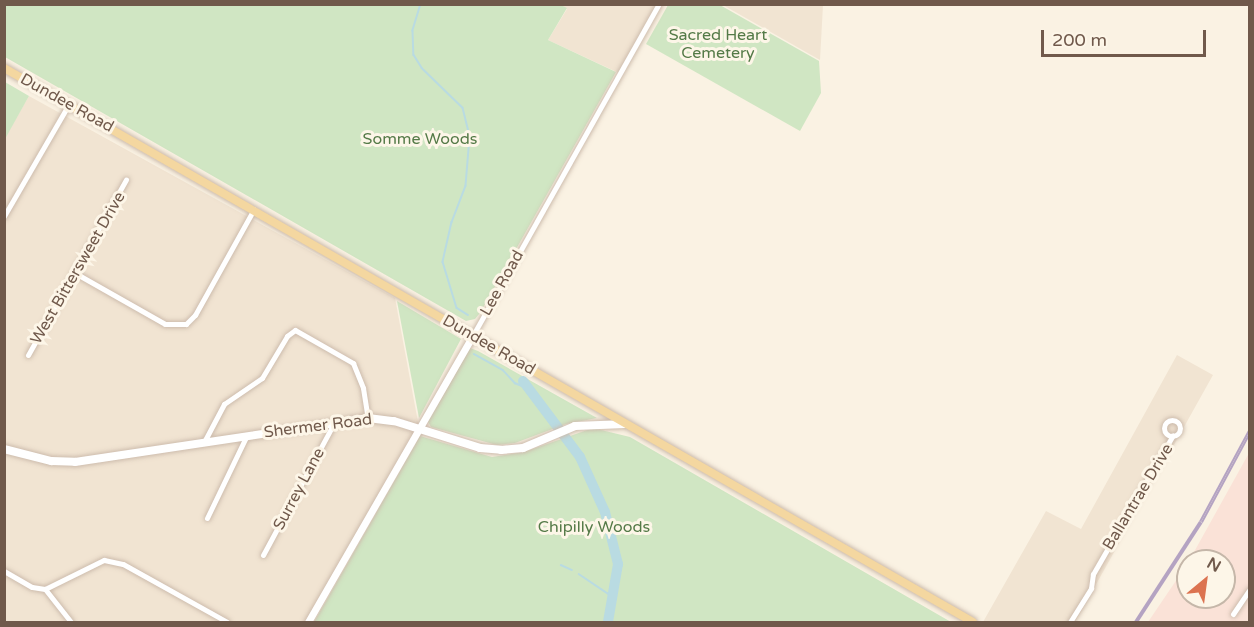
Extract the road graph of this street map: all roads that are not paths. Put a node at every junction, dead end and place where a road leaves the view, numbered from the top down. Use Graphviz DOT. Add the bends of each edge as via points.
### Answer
graph roads {
  1 [pos="659,4"];
  2 [pos="4,68"];
  3 [pos="69,104"];
  4 [pos="126,180"];
  5 [pos="254,209"];
  6 [pos="4,216"];
  7 [pos="75,273"];
  8 [pos="473,335"];
  9 [pos="28,355"];
  10 [pos="368,418"];
  11 [pos="335,422"];
  12 [pos="627,424"];
  13 [pos="420,429"];
  14 [pos="247,435"];
  15 [pos="1173,435"];
  16 [pos="204,442"];
  17 [pos="4,448"];
  18 [pos="207,518"];
  19 [pos="263,555"];
  20 [pos="4,571"];
  21 [pos="45,589"];
  22 [pos="1250,589"];
  23 [pos="1233,614"];
  24 [pos="71,622"];
  25 [pos="227,622"];
  26 [pos="308,622"];
  27 [pos="973,622"];
  28 [pos="1070,622"];
  1 -- 8 [label="street, Lee Road"];
  2 -- 3 [label="main road, Dundee Road"];
  3 -- 5 [label="main road, Dundee Road"];
  3 -- 6 [label="street"];
  4 -- 7 [label="street, West Bittersweet Drive"];
  5 -- 7 [label="street" via="195,315 186,324 165,324"];
  5 -- 8 [label="main road, Dundee Road"];
  7 -- 9 [label="street, West Bittersweet Drive"];
  8 -- 12 [label="main road, Dundee Road"];
  8 -- 13 [label="street, Lee Road"];
  10 -- 11 [label="main road, Shermer Road"];
  10 -- 13 [label="main road, Shermer Road"];
  10 -- 16 [label="street" via="363,388 353,363 295,330 287,336 262,378 224,404"];
  11 -- 14 [label="main road, Shermer Road"];
  11 -- 19 [label="street, Surrey Lane"];
  12 -- 13 [label="main road, Shermer Road" via="568,429 523,448 501,450 480,448"];
  12 -- 27 [label="main road, Dundee Road"];
  13 -- 26 [label="street, Lee Road"];
  14 -- 16 [label="main road, Shermer Road"];
  14 -- 18 [label="street"];
  15 -- 28 [label="street, Ballantrae Drive" via="1093,574 1090,588"];
  16 -- 17 [label="main road, Shermer Road" via="69,462"];
  20 -- 21 [label="street" via="32,587"];
  21 -- 24 [label="street"];
  21 -- 25 [label="street" via="104,560 123,564"];
  22 -- 23 [label="street"];
}
